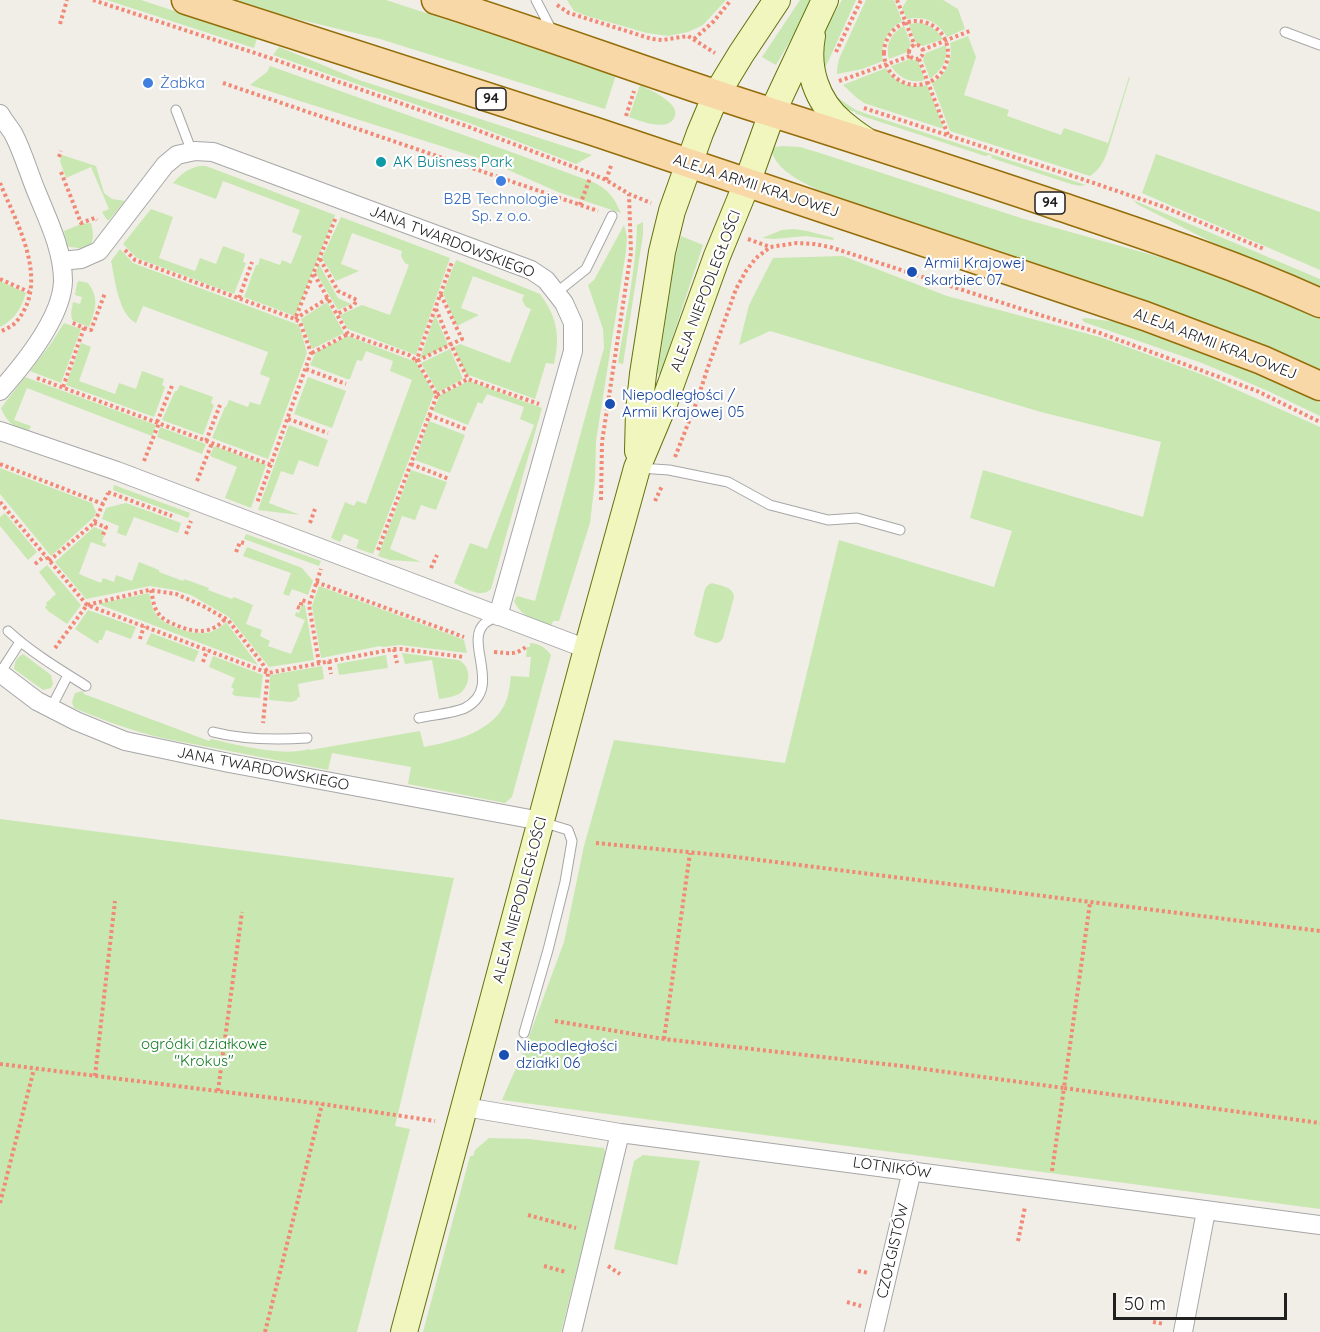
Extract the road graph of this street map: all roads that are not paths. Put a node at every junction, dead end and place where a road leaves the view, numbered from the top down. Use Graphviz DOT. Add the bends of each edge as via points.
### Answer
graph roads {
  1 [pos="186,0"];
  2 [pos="436,0"];
  3 [pos="536,0"];
  4 [pos="771,4"];
  5 [pos="822,6"];
  6 [pos="1285,32"];
  7 [pos="570,44"];
  8 [pos="1320,45"];
  9 [pos="716,95"];
  10 [pos="176,110"];
  11 [pos="771,113"];
  12 [pos="0,114"];
  13 [pos="868,143"];
  14 [pos="192,152"];
  15 [pos="689,164"];
  16 [pos="747,183"];
  17 [pos="612,216"];
  18 [pos="61,261"];
  19 [pos="556,293"];
  20 [pos="1320,303"];
  21 [pos="1320,387"];
  22 [pos="0,391"];
  23 [pos="0,431"];
  24 [pos="637,468"];
  25 [pos="900,530"];
  26 [pos="498,616"];
  27 [pos="9,631"];
  28 [pos="20,642"];
  29 [pos="587,649"];
  30 [pos="0,673"];
  31 [pos="68,675"];
  32 [pos="86,686"];
  33 [pos="51,708"];
  34 [pos="419,718"];
  35 [pos="213,732"];
  36 [pos="307,738"];
  37 [pos="541,821"];
  38 [pos="524,1033"];
  39 [pos="462,1116"];
  40 [pos="620,1132"];
  41 [pos="912,1170"];
  42 [pos="1206,1211"];
  43 [pos="1320,1225"];
  44 [pos="404,1332"];
  45 [pos="572,1332"];
  46 [pos="874,1332"];
  47 [pos="1183,1332"];
  1 -- 15 [label="main road, ALEJA ARMII KRAJOWEJ / 94"];
  2 -- 7 [label="main road, 94"];
  3 -- 7 [label="lane" via="550,27"];
  4 -- 9 [label="street, ALEJA NIEPODLEGŁOŚCI"];
  5 -- 11 [label="street, ALEJA NIEPODLEGŁOŚCI"];
  5 -- 13 [label="street" via="811,38 813,79 831,112"];
  6 -- 8 [label="lane"];
  7 -- 9 [label="main road, 94"];
  9 -- 11 [label="main road, 94"];
  9 -- 15 [label="street, ALEJA NIEPODLEGŁOŚCI"];
  10 -- 14 [label="lane"];
  11 -- 13 [label="main road, 94"];
  11 -- 16 [label="street, ALEJA NIEPODLEGŁOŚCI"];
  12 -- 18 [label="street" via="13,134"];
  13 -- 20 [label="main road, 94" via="1099,219"];
  14 -- 18 [label="street" via="177,155 165,165 99,251 81,259"];
  14 -- 19 [label="street, JANA TWARDOWSKIEGO" via="213,152 531,270"];
  15 -- 16 [label="main road, ALEJA ARMII KRAJOWEJ / 94"];
  15 -- 24 [label="street, ALEJA NIEPODLEGŁOŚCI" via="662,252 640,401"];
  16 -- 21 [label="main road, ALEJA ARMII KRAJOWEJ / 94" via="1179,328"];
  16 -- 24 [label="street, ALEJA NIEPODLEGŁOŚCI"];
  17 -- 19 [label="lane" via="586,269"];
  18 -- 22 [label="street" via="63,280 52,320"];
  19 -- 26 [label="street, JANA TWARDOWSKIEGO" via="573,323 573,351"];
  23 -- 26 [label="street" via="117,471"];
  24 -- 25 [label="lane" via="728,482 770,505 828,520 857,518"];
  24 -- 29 [label="street, ALEJA NIEPODLEGŁOŚCI"];
  26 -- 29 [label="street"];
  26 -- 34 [label="lane" via="484,624 478,636 484,684 478,699 465,709"];
  27 -- 28 [label="lane"];
  28 -- 30 [label="lane"];
  28 -- 31 [label="lane"];
  29 -- 37 [label="street, ALEJA NIEPODLEGŁOŚCI"];
  30 -- 33 [label="street, JANA TWARDOWSKIEGO"];
  31 -- 32 [label="lane"];
  31 -- 33 [label="lane"];
  33 -- 37 [label="street, JANA TWARDOWSKIEGO" via="125,741"];
  35 -- 36 [label="lane" via="256,738"];
  37 -- 38 [label="lane" via="568,830 572,841 548,950"];
  37 -- 39 [label="street, ALEJA NIEPODLEGŁOŚCI"];
  39 -- 40 [label="street, LOTNIKÓW"];
  39 -- 44 [label="street, ALEJA NIEPODLEGŁOŚCI"];
  40 -- 41 [label="street, LOTNIKÓW"];
  40 -- 45 [label="street"];
  41 -- 42 [label="street, LOTNIKÓW"];
  41 -- 46 [label="street, CZOŁGISTÓW"];
  42 -- 43 [label="street, LOTNIKÓW"];
  42 -- 47 [label="street"];
}
